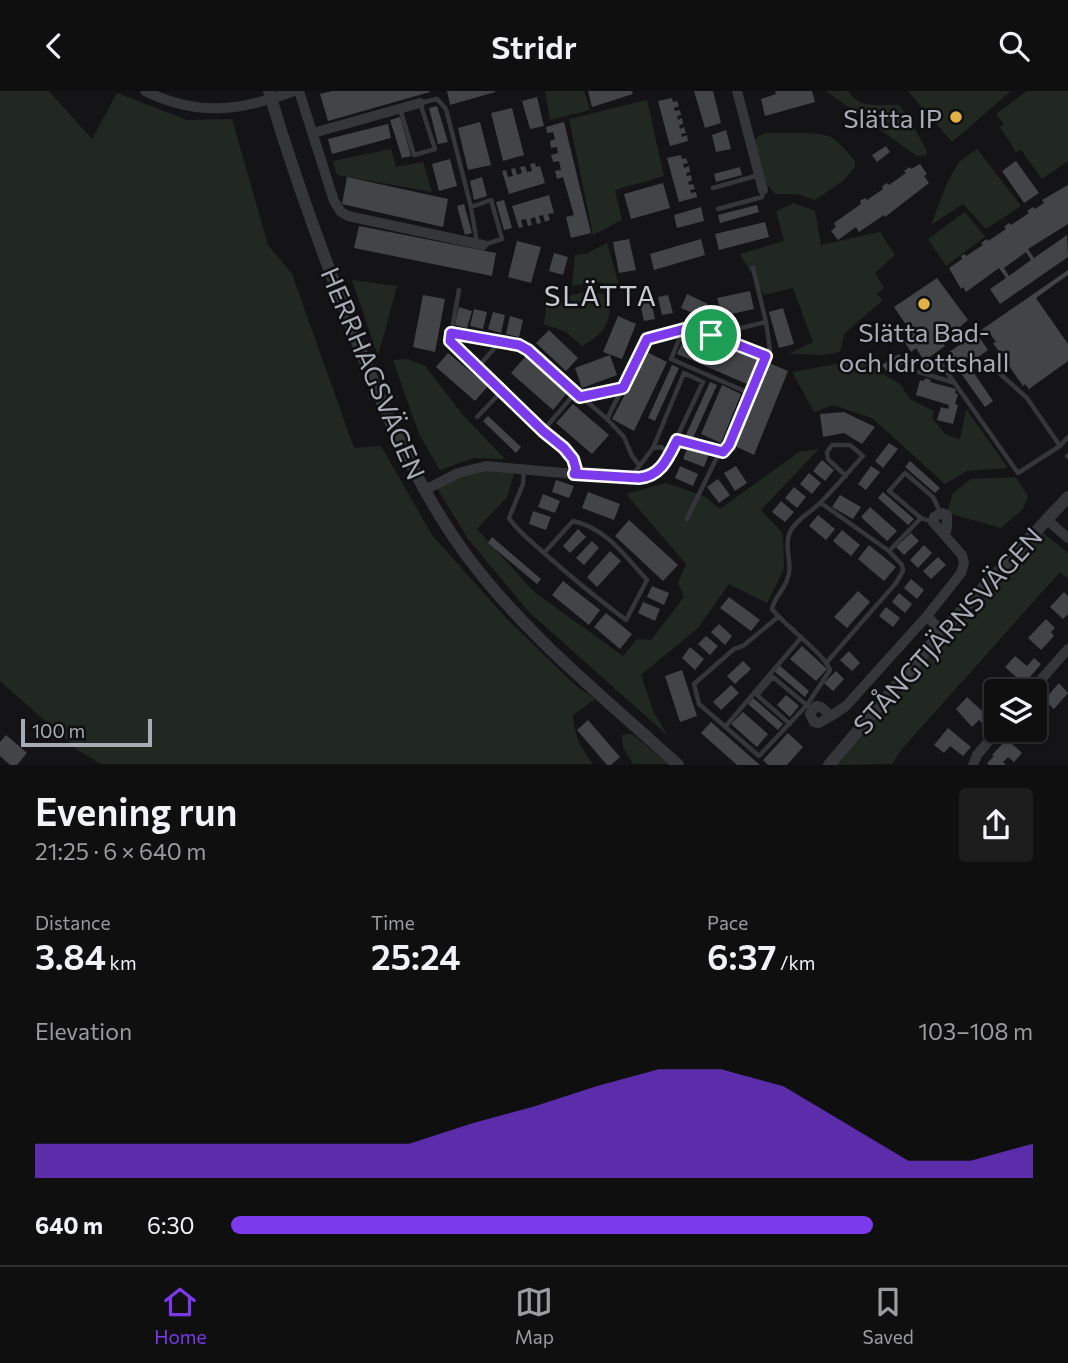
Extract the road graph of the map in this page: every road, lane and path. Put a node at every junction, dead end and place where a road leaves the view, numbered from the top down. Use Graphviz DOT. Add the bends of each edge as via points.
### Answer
graph roads {
  1 [pos="145,91"];
  2 [pos="297,91"];
  3 [pos="737,91"];
  4 [pos="270,95"];
  5 [pos="420,103"];
  6 [pos="400,108"];
  7 [pos="313,133"];
  8 [pos="759,175"];
  9 [pos="713,188"];
  10 [pos="762,190"];
  11 [pos="471,207"];
  12 [pos="718,209"];
  13 [pos="480,244"];
  14 [pos="753,268"];
  15 [pos="459,290"];
  16 [pos="766,322"];
  17 [pos="684,328"];
  18 [pos="451,333"];
  19 [pos="715,335"];
  20 [pos="500,343"];
  21 [pos="766,356"];
  22 [pos="477,368"];
  23 [pos="998,372"];
  24 [pos="955,383"];
  25 [pos="623,388"];
  26 [pos="501,392"];
  27 [pos="575,393"];
  28 [pos="749,393"];
  29 [pos="580,397"];
  30 [pos="477,417"];
  31 [pos="607,419"];
  32 [pos="543,431"];
  33 [pos="1068,437"];
  34 [pos="677,440"];
  35 [pos="1060,446"];
  36 [pos="653,448"];
  37 [pos="723,452"];
  38 [pos="667,458"];
  39 [pos="639,465"];
  40 [pos="524,469"];
  41 [pos="574,474"];
  42 [pos="846,476"];
  43 [pos="631,477"];
  44 [pos="425,490"];
  45 [pos="1068,497"];
  46 [pos="821,503"];
  47 [pos="940,513"];
  48 [pos="921,518"];
  49 [pos="687,519"];
  50 [pos="1046,519"];
  51 [pos="933,522"];
  52 [pos="945,535"];
  53 [pos="1068,538"];
  54 [pos="889,551"];
  55 [pos="544,553"];
  56 [pos="927,616"];
  57 [pos="778,617"];
  58 [pos="942,632"];
  59 [pos="800,639"];
  60 [pos="1068,649"];
  61 [pos="827,662"];
  62 [pos="1042,679"];
  63 [pos="809,708"];
  64 [pos="790,724"];
  65 [pos="725,726"];
  66 [pos="988,742"];
  67 [pos="678,765"];
  68 [pos="829,765"];
  69 [pos="973,765"];
  1 -- 4 [label="street" via="188,107 215,110 244,106"];
  2 -- 4 [label="street"];
  2 -- 7 [label="street"];
  3 -- 8 [label="street"];
  4 -- 44 [label="street, HERRHAGSVÄGEN" via="300,193 363,356 401,447"];
  5 -- 6 [label="street"];
  5 -- 6 [label="lane" via="435,149 414,155"];
  5 -- 11 [label="lane" via="437,99 446,110"];
  6 -- 7 [label="street"];
  7 -- 13 [label="street" via="341,212"];
  8 -- 9 [label="lane"];
  8 -- 10 [label="street"];
  10 -- 12 [label="lane" via="762,197"];
  11 -- 13 [label="lane"];
  11 -- 13 [label="lane" via="491,200 502,239"];
  14 -- 16 [label="lane"];
  15 -- 18 [label="lane"];
  16 -- 19 [label="lane"];
  16 -- 21 [label="lane" via="770,350"];
  17 -- 19 [label="lane"];
  17 -- 25 [label="lane" via="647,339"];
  17 -- 28 [label="lane" via="671,359"];
  18 -- 20 [label="lane"];
  18 -- 22 [label="lane" via="450,341"];
  19 -- 21 [label="lane"];
  20 -- 22 [label="lane"];
  20 -- 27 [label="lane" via="528,350"];
  21 -- 28 [label="lane"];
  22 -- 26 [label="lane"];
  23 -- 35 [label="lane" via="1027,398"];
  24 -- 24 [label="lane" via="937,358 919,372 943,379"];
  24 -- 35 [label="lane" via="1018,473"];
  25 -- 29 [label="lane"];
  25 -- 31 [label="lane"];
  26 -- 30 [label="lane"];
  26 -- 32 [label="lane"];
  27 -- 29 [label="lane"];
  27 -- 32 [label="lane"];
  28 -- 37 [label="lane"];
  29 -- 31 [label="lane"];
  31 -- 39 [label="lane" via="624,437"];
  32 -- 41 [label="street" via="573,459"];
  33 -- 35 [label="lane"];
  34 -- 36 [label="lane" via="703,382 684,373"];
  34 -- 37 [label="lane"];
  34 -- 38 [label="lane"];
  36 -- 38 [label="lane" via="663,449"];
  36 -- 39 [label="lane"];
  37 -- 49 [label="lane"];
  38 -- 43 [label="lane" via="657,473"];
  39 -- 43 [label="lane"];
  40 -- 41 [label="street"];
  40 -- 44 [label="street" via="486,466"];
  40 -- 55 [label="lane" via="509,518"];
  41 -- 43 [label="lane"];
  42 -- 42 [label="lane" via="828,459 832,445 850,445 863,456"];
  42 -- 46 [label="lane"];
  44 -- 67 [label="street, HERRHAGSVÄGEN" via="496,592 534,633"];
  45 -- 50 [label="street, STÅNGTJÄRNSVÄGEN"];
  46 -- 54 [label="lane"];
  46 -- 57 [label="lane" via="790,531 788,579 772,610"];
  47 -- 48 [label="lane" via="933,497 905,473 890,491"];
  47 -- 51 [label="street"];
  47 -- 52 [label="street, STÅNGTJÄRNSVÄGEN" via="947,515"];
  48 -- 51 [label="lane"];
  48 -- 54 [label="lane"];
  50 -- 53 [label="street"];
  50 -- 58 [label="street, STÅNGTJÄRNSVÄGEN"];
  51 -- 52 [label="street, STÅNGTJÄRNSVÄGEN"];
  52 -- 56 [label="street, STÅNGTJÄRNSVÄGEN" via="964,563"];
  54 -- 61 [label="lane" via="903,571"];
  55 -- 55 [label="lane" via="626,620 647,579 603,533 587,524 573,521"];
  56 -- 58 [label="street"];
  56 -- 63 [label="street, STÅNGTJÄRNSVÄGEN" via="846,706 828,718 821,707"];
  57 -- 59 [label="lane"];
  57 -- 65 [label="lane" via="694,684 699,704"];
  58 -- 68 [label="street, STÅNGTJÄRNSVÄGEN"];
  59 -- 61 [label="lane"];
  59 -- 65 [label="lane"];
  60 -- 62 [label="street"];
  61 -- 63 [label="lane" via="830,670"];
  63 -- 64 [label="lane"];
  63 -- 64 [label="lane" via="773,677 757,695"];
  64 -- 65 [label="lane" via="759,756"];
  66 -- 69 [label="street"];
}
